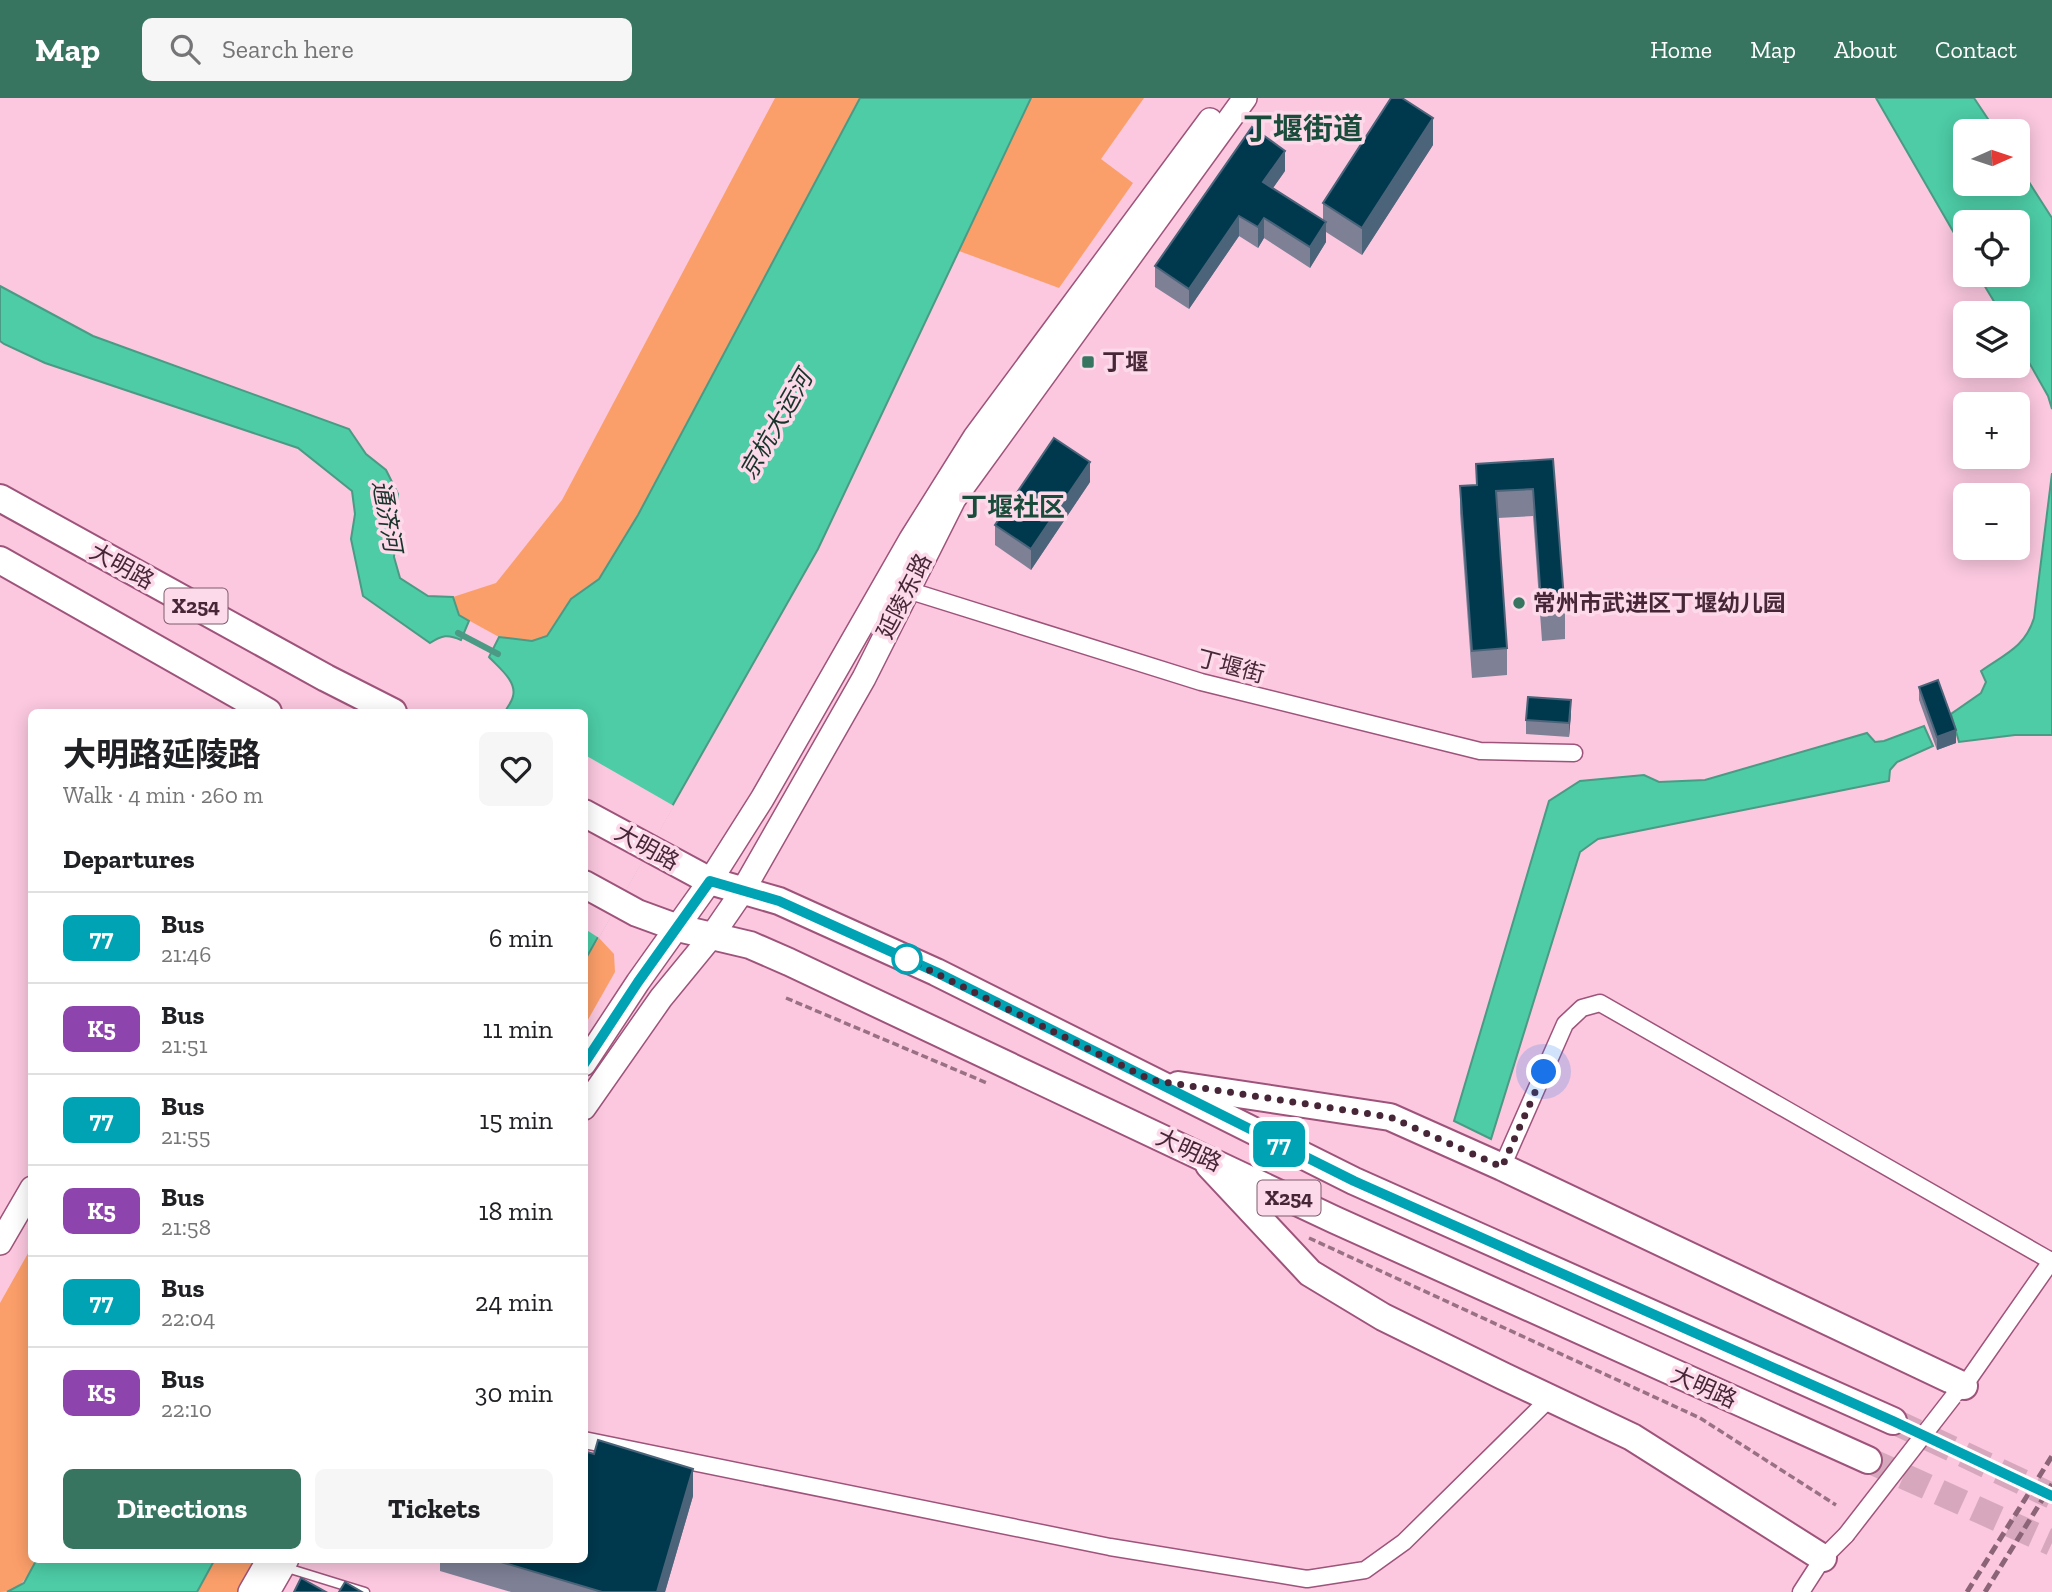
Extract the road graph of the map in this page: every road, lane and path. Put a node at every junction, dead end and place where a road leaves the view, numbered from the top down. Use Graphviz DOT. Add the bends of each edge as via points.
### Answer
graph roads {
  1 [pos="1226,98"];
  2 [pos="1245,98"];
  3 [pos="0,498"];
  4 [pos="0,560"];
  5 [pos="885,584"];
  6 [pos="908,589"];
  7 [pos="263,709"];
  8 [pos="387,709"];
  9 [pos="1574,753"];
  10 [pos="588,815"];
  11 [pos="710,881"];
  12 [pos="588,886"];
  13 [pos="742,892"];
  14 [pos="678,928"];
  15 [pos="711,937"];
  16 [pos="786,998"];
  17 [pos="588,1058"];
  18 [pos="1151,1080"];
  19 [pos="990,1084"];
  20 [pos="588,1102"];
  21 [pos="1198,1154"];
  22 [pos="1502,1167"];
  23 [pos="28,1195"];
  24 [pos="1300,1234"];
  25 [pos="0,1242"];
  26 [pos="2052,1261"];
  27 [pos="1959,1392"];
  28 [pos="1550,1398"];
  29 [pos="1893,1421"];
  30 [pos="588,1441"];
  31 [pos="1868,1460"];
  32 [pos="1836,1505"];
  33 [pos="1823,1558"];
  34 [pos="275,1563"];
  35 [pos="276,1563"];
  36 [pos="283,1563"];
  37 [pos="250,1592"];
  38 [pos="268,1592"];
  39 [pos="365,1592"];
  40 [pos="1801,1592"];
  1 -- 5 [label="main road, 延陵东路" via="975,437"];
  2 -- 6 [label="main road, 延陵东路" via="954,499"];
  3 -- 8 [label="main road, 大明路 / X254"];
  4 -- 7 [label="main road, X254"];
  5 -- 6 [label="street, 丁堰街"];
  5 -- 11 [label="main road, 延陵东路"];
  6 -- 9 [label="street, 丁堰街" via="1201,682 1413,735 1480,751"];
  6 -- 13 [label="main road, 延陵东路" via="864,678"];
  10 -- 11 [label="main road, 大明路 / X254"];
  11 -- 13 [label="main road, 大明路 / X254"];
  11 -- 14 [label="main road, 延陵东路"];
  12 -- 14 [label="main road, 大明路 / X254" via="637,913"];
  13 -- 15 [label="main road, 延陵东路"];
  13 -- 18 [label="main road, 大明路 / X254" via="779,901 936,972"];
  14 -- 15 [label="main road, 大明路 / X254"];
  14 -- 17 [label="main road, 延陵东路"];
  15 -- 20 [label="main road, 延陵东路" via="661,998"];
  15 -- 21 [label="main road, 大明路 / X254" via="750,945 789,962"];
  16 -- 19 [label="path"];
  18 -- 22 [label="main road" via="1390,1117"];
  18 -- 29 [label="main road, 大明路 / X254" via="1354,1181"];
  21 -- 28 [label="main road" via="1310,1273 1382,1317"];
  21 -- 31 [label="main road, 大明路 / X254" via="1347,1226"];
  22 -- 26 [label="street" via="1565,1024 1582,1008 1600,1003"];
  22 -- 27 [label="main road"];
  23 -- 25 [label="main road"];
  24 -- 32 [label="path" via="1700,1418"];
  26 -- 27 [label="street"];
  27 -- 33 [label="street, bridge"];
  28 -- 30 [label="street" via="1405,1542 1365,1570 1307,1579 1110,1547"];
  28 -- 33 [label="main road" via="1632,1437"];
  33 -- 40 [label="street"];
  34 -- 37 [label="main road"];
  35 -- 38 [label="main road"];
  36 -- 39 [label="lane"];
}
